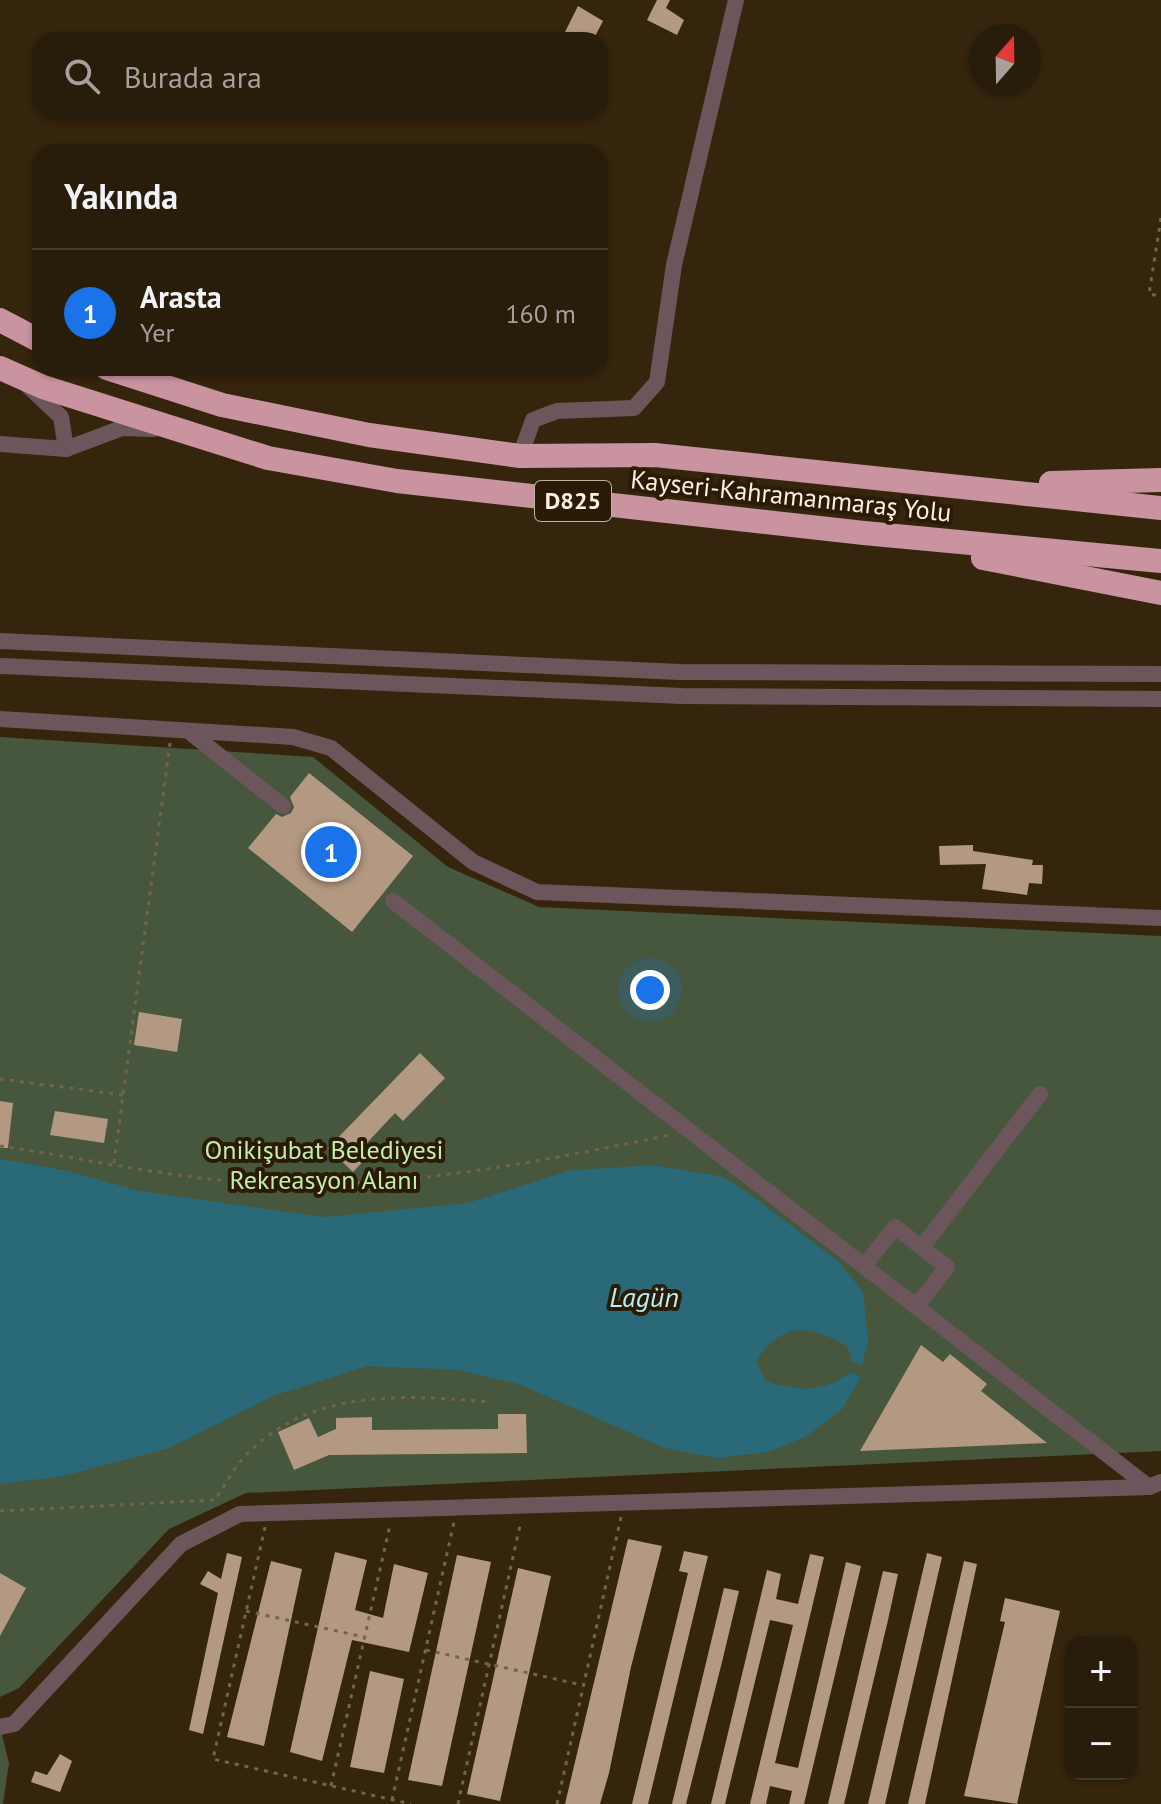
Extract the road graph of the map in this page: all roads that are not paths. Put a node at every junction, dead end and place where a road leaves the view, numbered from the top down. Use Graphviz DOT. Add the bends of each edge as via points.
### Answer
graph roads {
  1 [pos="736,0"];
  2 [pos="0,320"];
  3 [pos="32,337"];
  4 [pos="9,373"];
  5 [pos="132,376"];
  6 [pos="172,429"];
  7 [pos="0,444"];
  8 [pos="66,449"];
  9 [pos="520,456"];
  10 [pos="1161,480"];
  11 [pos="966,486"];
  12 [pos="1161,508"];
  13 [pos="864,533"];
  14 [pos="1161,561"];
  15 [pos="1161,593"];
  16 [pos="0,641"];
  17 [pos="0,666"];
  18 [pos="1161,674"];
  19 [pos="1161,699"];
  20 [pos="0,719"];
  21 [pos="192,734"];
  22 [pos="283,806"];
  23 [pos="393,901"];
  24 [pos="1161,918"];
  25 [pos="1040,1094"];
  26 [pos="922,1247"];
  27 [pos="864,1266"];
  28 [pos="916,1307"];
  29 [pos="1155,1484"];
  30 [pos="0,1727"];
  1 -- 9 [label="street" via="674,265 657,382 634,408 557,411 533,420"];
  2 -- 3 [label="highway"];
  4 -- 6 [label="highway, Kayseri-Kahramanmaraş Yolu / D825"];
  4 -- 8 [label="street" via="61,417"];
  5 -- 9 [label="highway, Kayseri-Kahramanmaraş Yolu / D825" via="222,405 369,435"];
  6 -- 8 [label="street" via="122,428"];
  6 -- 13 [label="highway, Kayseri-Kahramanmaraş Yolu / D825" via="268,458 397,481"];
  7 -- 8 [label="street"];
  9 -- 11 [label="highway, Kayseri-Kahramanmaraş Yolu / D825" via="655,455"];
  10 -- 11 [label="highway"];
  11 -- 12 [label="highway, Kayseri-Kahramanmaraş Yolu / D825"];
  13 -- 14 [label="highway, Kayseri-Kahramanmaraş Yolu / D825"];
  13 -- 15 [label="highway"];
  16 -- 18 [label="street" via="680,672"];
  17 -- 19 [label="street" via="682,696"];
  20 -- 21 [label="street"];
  21 -- 22 [label="street"];
  21 -- 24 [label="street" via="293,737 331,748 473,862 537,892"];
  23 -- 27 [label="street"];
  25 -- 26 [label="street"];
  26 -- 27 [label="street" via="895,1227"];
  26 -- 28 [label="street" via="947,1267"];
  27 -- 28 [label="street"];
  28 -- 29 [label="street"];
  29 -- 30 [label="street" via="240,1514 181,1544 14,1724"];
}
